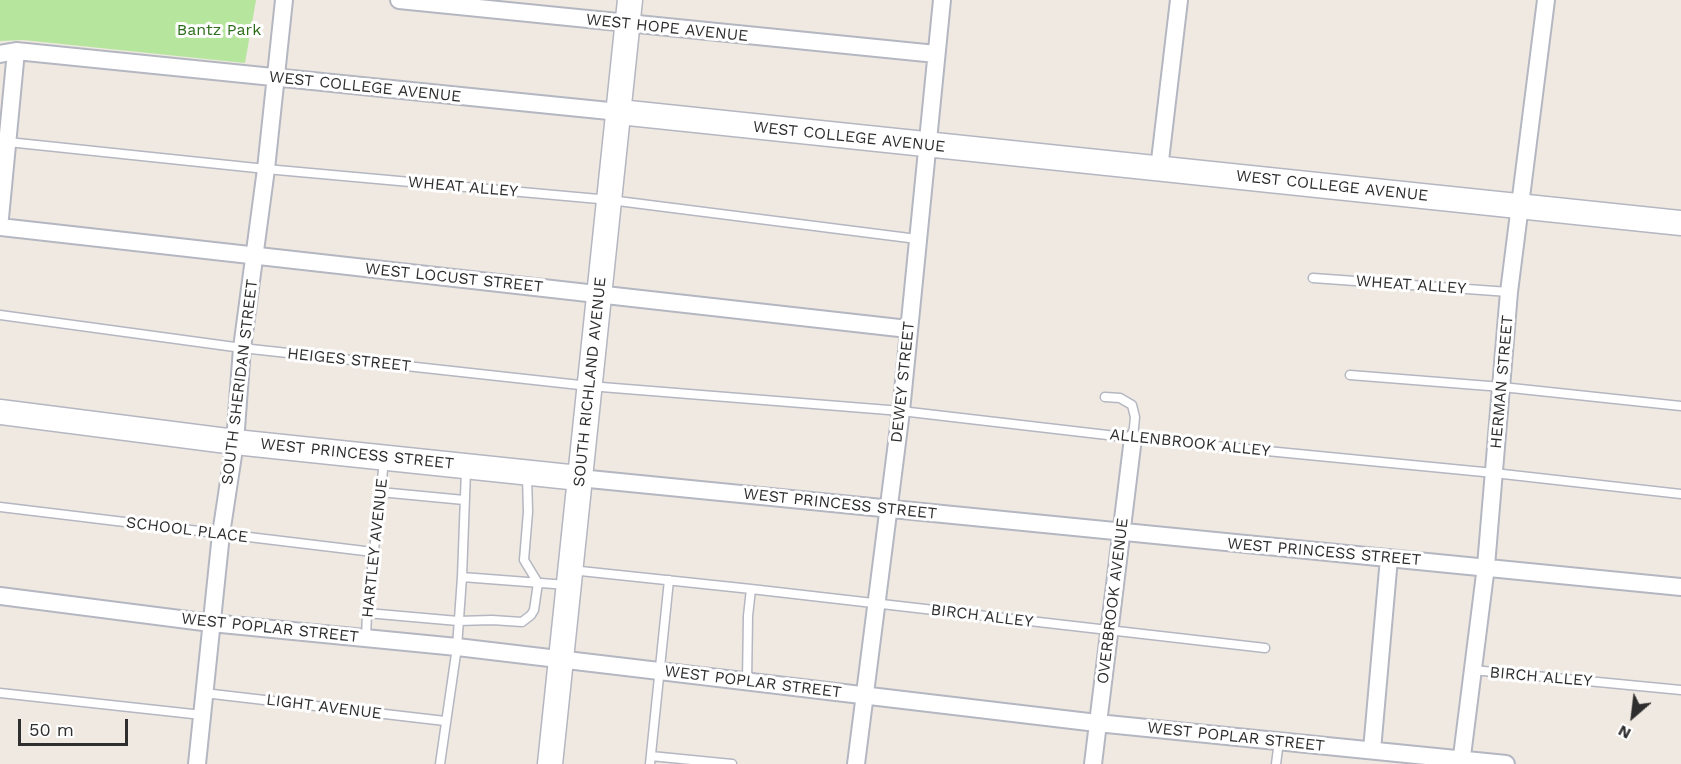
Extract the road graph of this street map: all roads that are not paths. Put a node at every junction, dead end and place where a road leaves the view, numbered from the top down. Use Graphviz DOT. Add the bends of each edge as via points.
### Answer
graph roads {
  1 [pos="284,0"];
  2 [pos="399,0"];
  3 [pos="630,0"];
  4 [pos="942,0"];
  5 [pos="1179,0"];
  6 [pos="1546,0"];
  7 [pos="628,24"];
  8 [pos="8,52"];
  9 [pos="936,54"];
  10 [pos="276,78"];
  11 [pos="619,112"];
  12 [pos="8,142"];
  13 [pos="928,146"];
  14 [pos="266,169"];
  15 [pos="1159,169"];
  16 [pos="610,200"];
  17 [pos="1521,206"];
  18 [pos="0,218"];
  19 [pos="1681,223"];
  20 [pos="0,227"];
  21 [pos="917,239"];
  22 [pos="255,255"];
  23 [pos="1313,278"];
  24 [pos="1509,292"];
  25 [pos="600,294"];
  26 [pos="0,315"];
  27 [pos="908,329"];
  28 [pos="242,348"];
  29 [pos="1350,375"];
  30 [pos="589,386"];
  31 [pos="1502,387"];
  32 [pos="699,395"];
  33 [pos="1105,396"];
  34 [pos="1681,406"];
  35 [pos="901,411"];
  36 [pos="0,412"];
  37 [pos="1133,438"];
  38 [pos="235,442"];
  39 [pos="385,457"];
  40 [pos="466,466"];
  41 [pos="526,472"];
  42 [pos="1494,472"];
  43 [pos="579,478"];
  44 [pos="380,492"];
  45 [pos="1681,494"];
  46 [pos="464,500"];
  47 [pos="0,507"];
  48 [pos="889,510"];
  49 [pos="1121,533"];
  50 [pos="221,534"];
  51 [pos="374,552"];
  52 [pos="1389,558"];
  53 [pos="1486,566"];
  54 [pos="462,577"];
  55 [pos="568,578"];
  56 [pos="669,580"];
  57 [pos="538,583"];
  58 [pos="1681,587"];
  59 [pos="752,589"];
  60 [pos="0,596"];
  61 [pos="877,603"];
  62 [pos="367,613"];
  63 [pos="458,621"];
  64 [pos="212,623"];
  65 [pos="1111,631"];
  66 [pos="366,638"];
  67 [pos="457,647"];
  68 [pos="1265,648"];
  69 [pos="560,660"];
  70 [pos="1473,670"];
  71 [pos="659,671"];
  72 [pos="747,682"];
  73 [pos="1681,690"];
  74 [pos="0,693"];
  75 [pos="204,693"];
  76 [pos="865,696"];
  77 [pos="202,715"];
  78 [pos="445,722"];
  79 [pos="1097,723"];
  80 [pos="1279,741"];
  81 [pos="1372,750"];
  82 [pos="650,760"];
  83 [pos="1461,762"];
  84 [pos="197,764"];
  85 [pos="440,764"];
  86 [pos="550,764"];
  87 [pos="732,764"];
  88 [pos="856,764"];
  89 [pos="1093,764"];
  90 [pos="1276,764"];
  91 [pos="1506,764"];
  1 -- 10 [label="street, SOUTH SHERIDAN STREET"];
  2 -- 7 [label="street, WEST HOPE AVENUE"];
  3 -- 7 [label="street, SOUTH RICHLAND AVENUE"];
  4 -- 9 [label="street, DEWEY STREET"];
  5 -- 15 [label="street"];
  6 -- 17 [label="street, HERMAN STREET"];
  7 -- 9 [label="street, WEST HOPE AVENUE"];
  7 -- 11 [label="street, SOUTH RICHLAND AVENUE"];
  8 -- 10 [label="street, WEST COLLEGE AVENUE"];
  8 -- 12 [label="street"];
  9 -- 13 [label="street, DEWEY STREET"];
  10 -- 11 [label="street, WEST COLLEGE AVENUE"];
  10 -- 14 [label="street, SOUTH SHERIDAN STREET"];
  11 -- 13 [label="street, WEST COLLEGE AVENUE"];
  11 -- 16 [label="street, SOUTH RICHLAND AVENUE"];
  12 -- 14 [label="lane, WHEAT ALLEY"];
  12 -- 18 [label="street"];
  13 -- 15 [label="street, WEST COLLEGE AVENUE"];
  13 -- 21 [label="street, DEWEY STREET"];
  14 -- 16 [label="lane, WHEAT ALLEY"];
  14 -- 22 [label="street, SOUTH SHERIDAN STREET"];
  15 -- 17 [label="street, WEST COLLEGE AVENUE"];
  16 -- 21 [label="lane, WHEAT ALLEY"];
  16 -- 25 [label="street, SOUTH RICHLAND AVENUE"];
  17 -- 19 [label="street, WEST COLLEGE AVENUE"];
  17 -- 24 [label="street, HERMAN STREET"];
  20 -- 22 [label="street, WEST LOCUST STREET"];
  21 -- 27 [label="street, DEWEY STREET"];
  22 -- 25 [label="street, WEST LOCUST STREET"];
  22 -- 28 [label="street, SOUTH SHERIDAN STREET"];
  23 -- 24 [label="lane, WHEAT ALLEY"];
  24 -- 31 [label="street, HERMAN STREET"];
  25 -- 27 [label="street, WEST LOCUST STREET"];
  25 -- 30 [label="street, SOUTH RICHLAND AVENUE"];
  26 -- 28 [label="lane, HEIGES STREET"];
  27 -- 35 [label="street, DEWEY STREET"];
  28 -- 30 [label="lane, HEIGES STREET"];
  28 -- 38 [label="street, SOUTH SHERIDAN STREET"];
  29 -- 31 [label="lane"];
  30 -- 32 [label="lane, HEIGES STREET"];
  30 -- 43 [label="street, SOUTH RICHLAND AVENUE"];
  31 -- 34 [label="lane"];
  31 -- 42 [label="street, HERMAN STREET"];
  32 -- 35 [label="lane, ALLENBROOK ALLEY"];
  33 -- 37 [label="lane" via="1132,405"];
  35 -- 37 [label="lane, ALLENBROOK ALLEY"];
  35 -- 48 [label="street, DEWEY STREET"];
  36 -- 38 [label="street, WEST PRINCESS STREET"];
  37 -- 42 [label="lane, ALLENBROOK ALLEY"];
  37 -- 49 [label="street, OVERBROOK AVENUE"];
  38 -- 39 [label="street, WEST PRINCESS STREET"];
  38 -- 50 [label="street, SOUTH SHERIDAN STREET"];
  39 -- 40 [label="street, WEST PRINCESS STREET"];
  39 -- 44 [label="lane, HARTLEY AVENUE"];
  40 -- 41 [label="street, WEST PRINCESS STREET"];
  40 -- 46 [label="lane"];
  41 -- 43 [label="street, WEST PRINCESS STREET"];
  41 -- 57 [label="lane" via="524,560"];
  42 -- 45 [label="lane, ALLENBROOK ALLEY"];
  42 -- 53 [label="street, HERMAN STREET"];
  43 -- 48 [label="street, WEST PRINCESS STREET"];
  43 -- 55 [label="street, SOUTH RICHLAND AVENUE"];
  44 -- 46 [label="lane"];
  44 -- 51 [label="lane, HARTLEY AVENUE"];
  46 -- 54 [label="lane"];
  47 -- 50 [label="lane, SCHOOL PLACE"];
  48 -- 49 [label="street, WEST PRINCESS STREET"];
  48 -- 61 [label="street, DEWEY STREET"];
  49 -- 52 [label="street, WEST PRINCESS STREET"];
  49 -- 65 [label="street, OVERBROOK AVENUE"];
  50 -- 51 [label="lane, SCHOOL PLACE"];
  50 -- 64 [label="street, SOUTH SHERIDAN STREET"];
  51 -- 62 [label="lane, HARTLEY AVENUE"];
  52 -- 53 [label="street, WEST PRINCESS STREET"];
  52 -- 81 [label="street"];
  53 -- 58 [label="street, WEST PRINCESS STREET"];
  53 -- 70 [label="street, HERMAN STREET"];
  54 -- 57 [label="lane"];
  54 -- 63 [label="lane"];
  55 -- 56 [label="lane"];
  55 -- 57 [label="lane"];
  55 -- 69 [label="street, SOUTH RICHLAND AVENUE"];
  56 -- 59 [label="lane, BIRCH ALLEY"];
  56 -- 71 [label="lane"];
  57 -- 63 [label="lane" via="534,610 522,622"];
  59 -- 61 [label="lane, BIRCH ALLEY"];
  59 -- 72 [label="lane"];
  60 -- 64 [label="street, WEST POPLAR STREET"];
  61 -- 65 [label="lane, BIRCH ALLEY"];
  61 -- 76 [label="street, DEWEY STREET"];
  62 -- 63 [label="lane"];
  62 -- 66 [label="lane, HARTLEY AVENUE"];
  63 -- 67 [label="lane"];
  64 -- 66 [label="street, WEST POPLAR STREET"];
  64 -- 75 [label="street, SOUTH SHERIDAN STREET"];
  65 -- 68 [label="lane, BIRCH ALLEY"];
  65 -- 79 [label="street, OVERBROOK AVENUE"];
  66 -- 67 [label="street, WEST POPLAR STREET"];
  67 -- 69 [label="street, WEST POPLAR STREET"];
  67 -- 78 [label="lane"];
  69 -- 71 [label="street, WEST POPLAR STREET"];
  69 -- 86 [label="street, SOUTH RICHLAND AVENUE"];
  70 -- 73 [label="lane, BIRCH ALLEY"];
  70 -- 83 [label="street, HERMAN STREET"];
  71 -- 72 [label="street, WEST POPLAR STREET"];
  71 -- 82 [label="lane"];
  72 -- 76 [label="street, WEST POPLAR STREET"];
  74 -- 77 [label="lane"];
  75 -- 77 [label="street, SOUTH SHERIDAN STREET"];
  75 -- 78 [label="lane, LIGHT AVENUE"];
  76 -- 79 [label="street, WEST POPLAR STREET"];
  76 -- 88 [label="street, DEWEY STREET"];
  77 -- 84 [label="street, SOUTH SHERIDAN STREET"];
  78 -- 85 [label="lane"];
  79 -- 80 [label="street, WEST POPLAR STREET"];
  79 -- 89 [label="street, OVERBROOK AVENUE"];
  80 -- 81 [label="street, WEST POPLAR STREET"];
  80 -- 90 [label="lane"];
  81 -- 83 [label="street, WEST POPLAR STREET"];
  82 -- 87 [label="lane"];
  83 -- 91 [label="street, WEST POPLAR STREET"];
}
